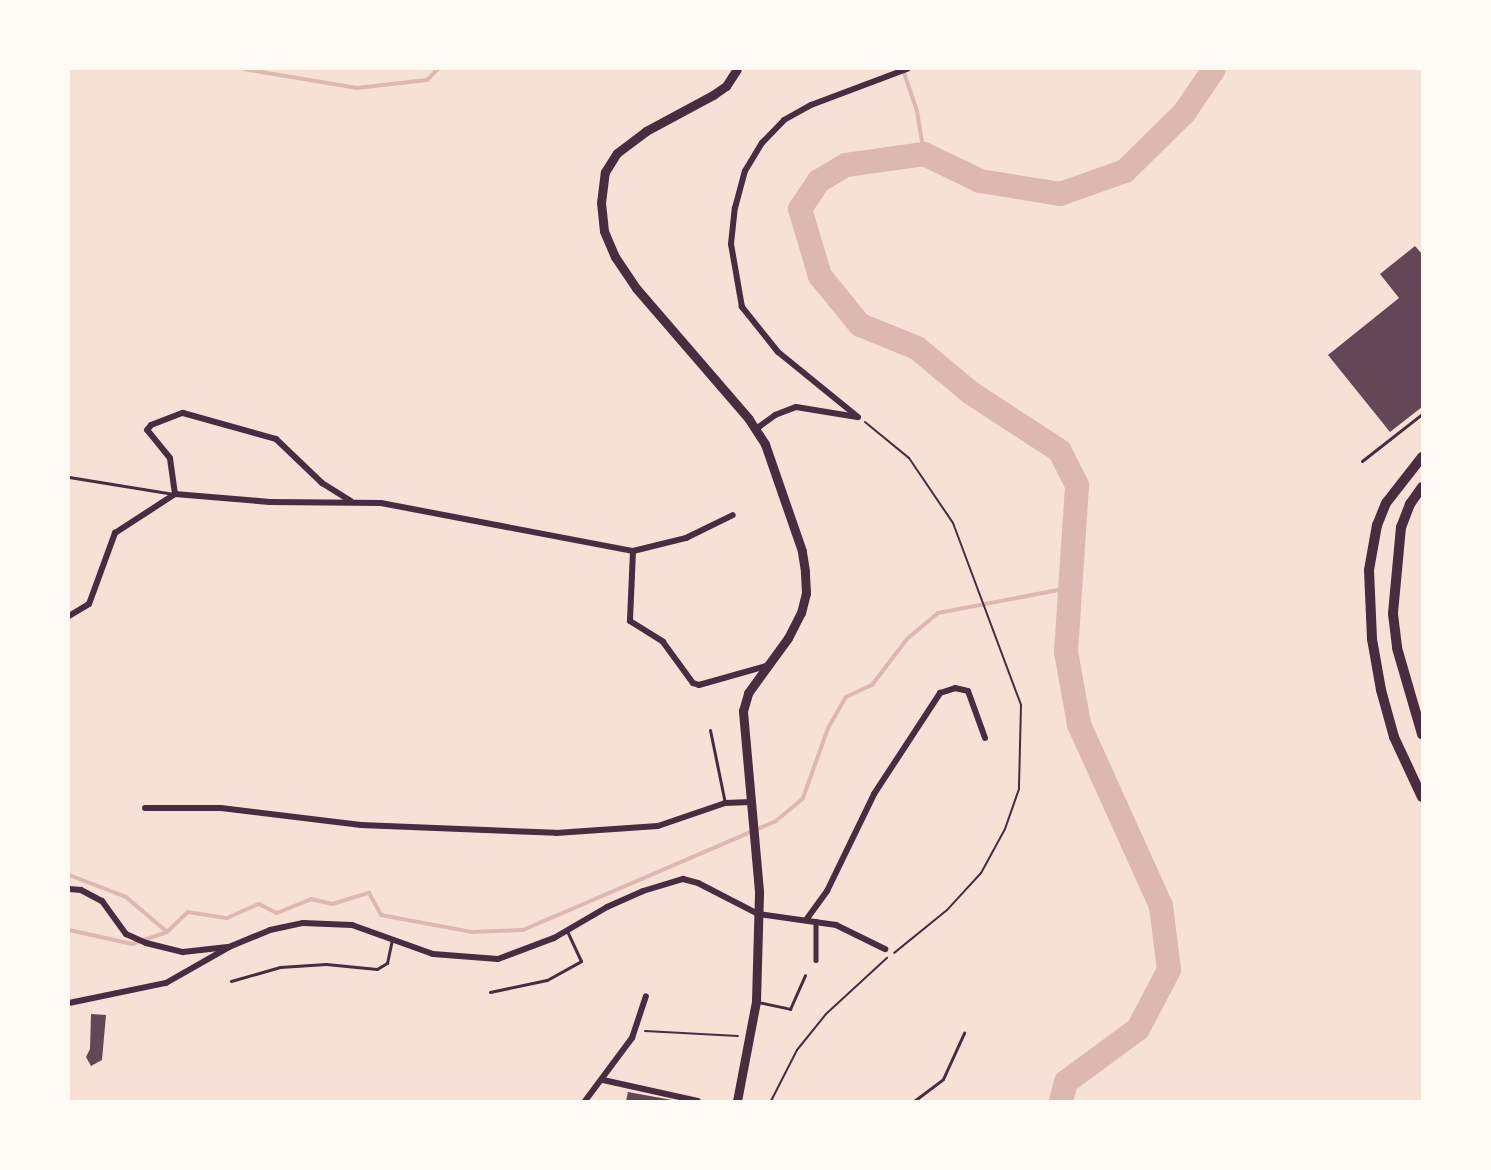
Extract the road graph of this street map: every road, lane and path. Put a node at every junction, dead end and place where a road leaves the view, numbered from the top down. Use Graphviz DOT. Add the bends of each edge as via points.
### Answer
graph roads {
  1 [pos="737,69"];
  2 [pos="907,69"];
  3 [pos="1422,414"];
  4 [pos="858,417"];
  5 [pos="756,429"];
  6 [pos="1422,457"];
  7 [pos="1362,461"];
  8 [pos="69,477"];
  9 [pos="1422,487"];
  10 [pos="175,494"];
  11 [pos="353,502"];
  12 [pos="734,515"];
  13 [pos="633,551"];
  14 [pos="69,616"];
  15 [pos="766,666"];
  16 [pos="710,730"];
  17 [pos="1422,734"];
  18 [pos="985,738"];
  19 [pos="1422,797"];
  20 [pos="751,802"];
  21 [pos="724,803"];
  22 [pos="145,807"];
  23 [pos="69,889"];
  24 [pos="758,914"];
  25 [pos="806,920"];
  26 [pos="816,921"];
  27 [pos="567,931"];
  28 [pos="393,937"];
  29 [pos="229,947"];
  30 [pos="885,949"];
  31 [pos="816,960"];
  32 [pos="805,975"];
  33 [pos="231,981"];
  34 [pos="490,992"];
  35 [pos="646,996"];
  36 [pos="756,1001"];
  37 [pos="69,1003"];
  38 [pos="636,1030"];
  39 [pos="964,1033"];
  40 [pos="751,1037"];
  41 [pos="603,1080"];
  42 [pos="585,1101"];
  43 [pos="698,1101"];
  44 [pos="737,1101"];
  45 [pos="771,1101"];
  46 [pos="914,1101"];
  1 -- 5 [label="main road" via="726,86 646,131 617,153 605,172 601,203 604,231 615,257"];
  2 -- 4 [label="street" via="811,105 783,120 762,143 746,171 735,208 730,244 742,307 778,352"];
  3 -- 7 [label="lane"];
  4 -- 5 [label="street" via="795,407"];
  4 -- 45 [label="path" via="909,458 953,523 1021,705 1019,789 1005,829 981,873 947,910 826,1014 797,1050"];
  5 -- 15 [label="main road" via="774,464 798,540 806,582 801,613"];
  6 -- 19 [label="highway" via="1386,503 1377,525 1369,570 1376,662 1394,737"];
  8 -- 10 [label="lane"];
  9 -- 17 [label="highway" via="1401,527 1393,614 1397,648"];
  10 -- 11 [label="street" via="270,502"];
  10 -- 11 [label="street" via="170,458 147,430 150,424 183,413 276,439 322,483"];
  10 -- 14 [label="street" via="115,533 89,604"];
  11 -- 13 [label="street" via="381,502"];
  12 -- 13 [label="street" via="686,538"];
  13 -- 15 [label="street" via="630,621 663,642 693,683 699,685"];
  15 -- 20 [label="main road" via="748,693 743,711"];
  16 -- 21 [label="lane"];
  18 -- 25 [label="street" via="968,691 955,688 940,693 874,794 827,891"];
  20 -- 21 [label="street"];
  20 -- 24 [label="main road"];
  21 -- 22 [label="street" via="658,826 556,833 361,825 222,807"];
  23 -- 29 [label="street" via="81,890 102,901 126,934 146,943 183,952"];
  24 -- 25 [label="street"];
  24 -- 27 [label="street" via="683,879 607,907"];
  24 -- 36 [label="main road"];
  25 -- 26 [label="street"];
  26 -- 30 [label="street" via="848,930"];
  26 -- 31 [label="street"];
  27 -- 28 [label="street" via="498,959 433,954"];
  27 -- 34 [label="lane" via="581,961 547,980"];
  28 -- 29 [label="street" via="352,925 303,923 270,930"];
  28 -- 33 [label="lane" via="387,963 377,969 326,964 280,967"];
  29 -- 37 [label="street" via="166,983"];
  32 -- 36 [label="lane" via="790,1009"];
  35 -- 38 [label="street"];
  36 -- 40 [label="main road"];
  38 -- 40 [label="path"];
  38 -- 41 [label="street"];
  39 -- 46 [label="lane" via="943,1079"];
  40 -- 44 [label="main road"];
  41 -- 42 [label="street"];
  41 -- 43 [label="street"];
}
